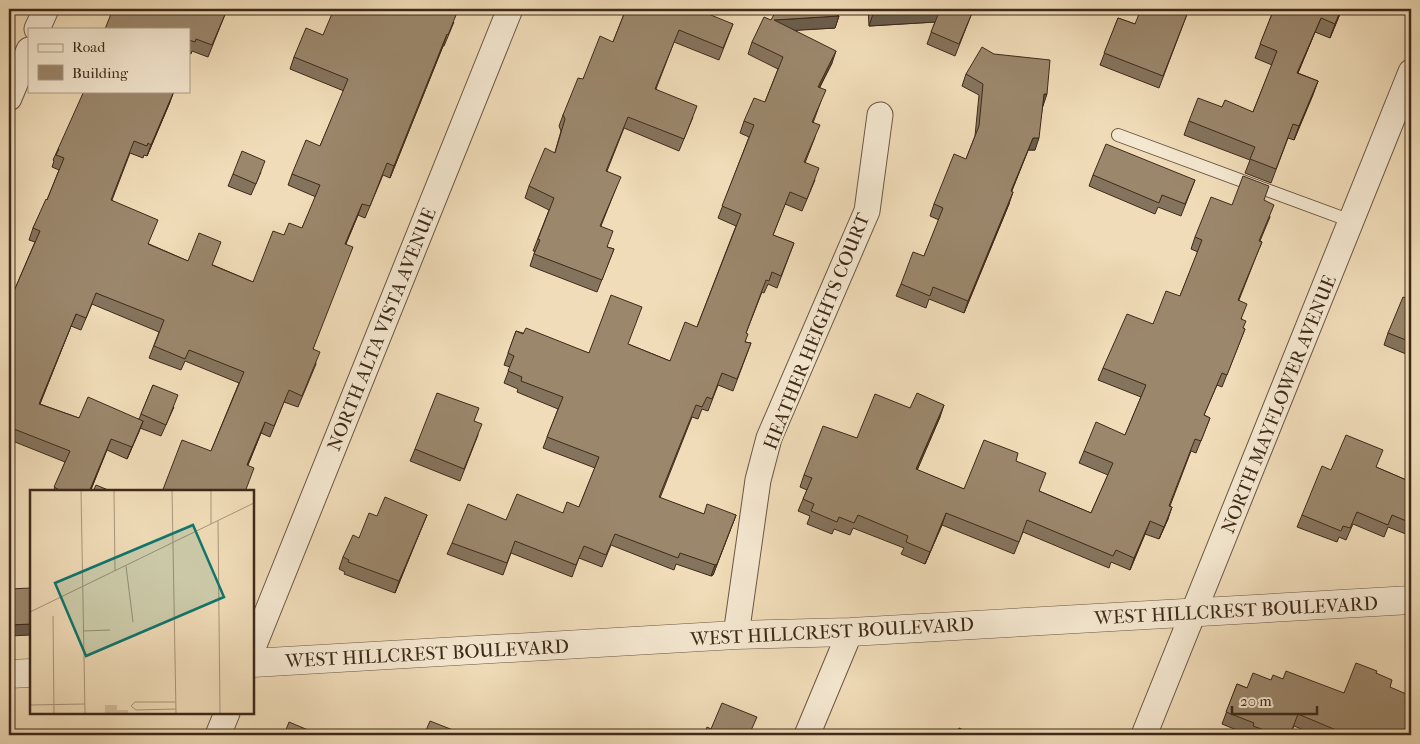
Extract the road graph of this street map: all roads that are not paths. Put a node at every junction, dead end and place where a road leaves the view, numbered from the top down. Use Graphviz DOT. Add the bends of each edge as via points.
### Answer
graph roads {
  1 [pos="46,9"];
  2 [pos="510,9"];
  3 [pos="37,28"];
  4 [pos="28,52"];
  5 [pos="1411,72"];
  6 [pos="9,98"];
  7 [pos="880,115"];
  8 [pos="1118,135"];
  9 [pos="1351,221"];
  10 [pos="1411,600"];
  11 [pos="1194,612"];
  12 [pos="850,632"];
  13 [pos="736,635"];
  14 [pos="254,645"];
  15 [pos="254,662"];
  16 [pos="30,673"];
  17 [pos="9,674"];
  18 [pos="227,714"];
  19 [pos="218,735"];
  20 [pos="808,735"];
  21 [pos="1144,735"];
  1 -- 3 [label="street"];
  2 -- 14 [label="street, NORTH ALTA VISTA AVENUE"];
  4 -- 6 [label="street"];
  5 -- 9 [label="street, NORTH MAYFLOWER AVENUE"];
  7 -- 13 [label="street, HEATHER HEIGHTS COURT" via="866,211 769,438 758,480"];
  8 -- 9 [label="lane"];
  9 -- 11 [label="street, NORTH MAYFLOWER AVENUE"];
  10 -- 11 [label="street, WEST HILLCREST BOULEVARD"];
  11 -- 12 [label="street, WEST HILLCREST BOULEVARD"];
  11 -- 21 [label="street, NORTH MAYFLOWER AVENUE"];
  12 -- 13 [label="street, WEST HILLCREST BOULEVARD"];
  12 -- 20 [label="street"];
  13 -- 15 [label="street, WEST HILLCREST BOULEVARD"];
  16 -- 17 [label="street"];
  18 -- 19 [label="street"];
}
